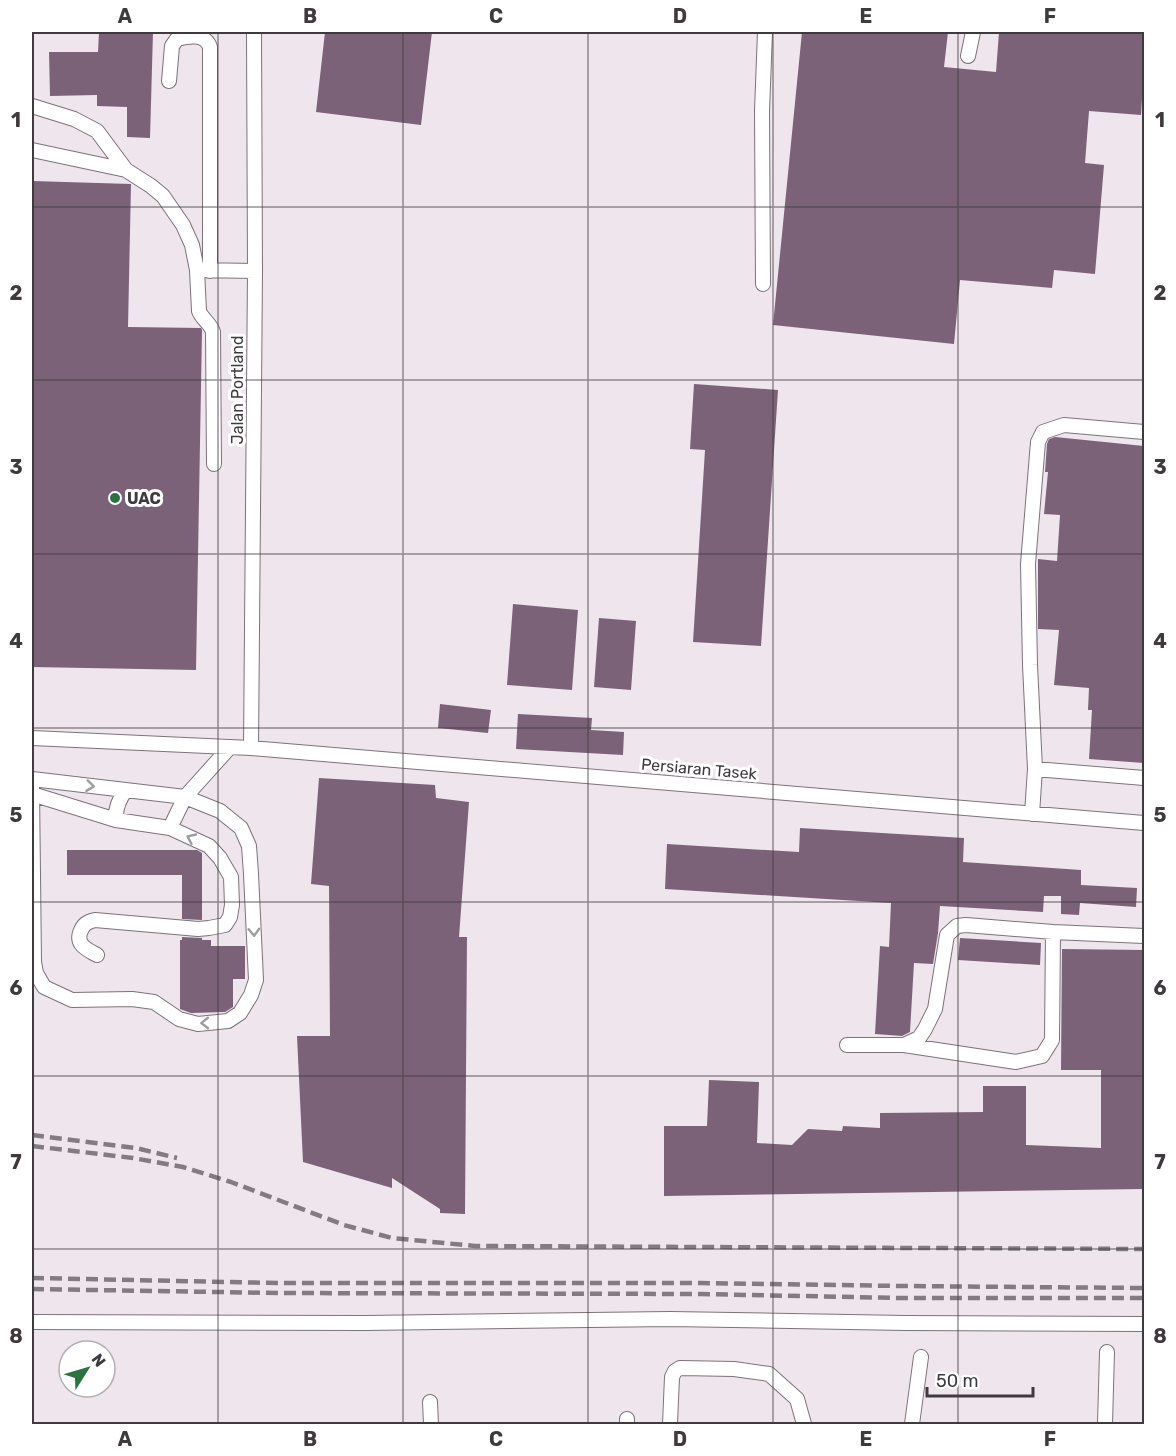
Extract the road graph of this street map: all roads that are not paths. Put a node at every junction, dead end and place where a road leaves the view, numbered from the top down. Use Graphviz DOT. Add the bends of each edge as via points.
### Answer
graph roads {
  1 [pos="254,32"];
  2 [pos="765,32"];
  3 [pos="973,32"];
  4 [pos="968,56"];
  5 [pos="169,81"];
  6 [pos="32,106"];
  7 [pos="32,150"];
  8 [pos="126,170"];
  9 [pos="203,270"];
  10 [pos="255,271"];
  11 [pos="763,284"];
  12 [pos="1144,432"];
  13 [pos="214,465"];
  14 [pos="32,738"];
  15 [pos="230,747"];
  16 [pos="250,748"];
  17 [pos="1035,769"];
  18 [pos="1144,778"];
  19 [pos="32,779"];
  20 [pos="32,788"];
  21 [pos="126,790"];
  22 [pos="32,794"];
  23 [pos="185,797"];
  24 [pos="1032,814"];
  25 [pos="116,819"];
  26 [pos="1144,823"];
  27 [pos="170,828"];
  28 [pos="251,874"];
  29 [pos="231,877"];
  30 [pos="1053,932"];
  31 [pos="1144,936"];
  32 [pos="97,956"];
  33 [pos="904,1045"];
  34 [pos="847,1046"];
  35 [pos="32,1322"];
  36 [pos="1144,1324"];
  37 [pos="1107,1352"];
  38 [pos="921,1358"];
  39 [pos="430,1402"];
  40 [pos="431,1425"];
  41 [pos="670,1425"];
  42 [pos="804,1425"];
  43 [pos="912,1425"];
  44 [pos="1105,1425"];
  1 -- 10 [label="street, Jalan Portland"];
  2 -- 11 [label="street"];
  3 -- 4 [label="street"];
  5 -- 9 [label="street" via="172,46 177,39 202,37 209,43"];
  6 -- 8 [label="street" via="97,131"];
  7 -- 8 [label="street"];
  8 -- 9 [label="street" via="163,195 183,225"];
  9 -- 10 [label="street"];
  9 -- 13 [label="street" via="199,311 213,332"];
  10 -- 16 [label="street, Jalan Portland"];
  12 -- 17 [label="street" via="1064,425 1043,432 1038,442 1028,564"];
  14 -- 15 [label="street, Persiaran Tasek"];
  15 -- 16 [label="street, Persiaran Tasek"];
  15 -- 23 [label="street"];
  16 -- 24 [label="street, Persiaran Tasek"];
  17 -- 18 [label="street"];
  17 -- 24 [label="street"];
  19 -- 21 [label="street, one-way"];
  20 -- 22 [label="street"];
  21 -- 23 [label="street"];
  21 -- 25 [label="street" via="117,804"];
  22 -- 25 [label="street"];
  28 -- 22 [label="street, one-way" via="256,980 240,1013 228,1021 198,1024 179,1019 154,1002 72,1000 44,987 36,973"];
  23 -- 27 [label="street"];
  23 -- 28 [label="street" via="220,811 240,828 249,846"];
  24 -- 26 [label="street, Persiaran Tasek"];
  25 -- 27 [label="street"];
  29 -- 27 [label="street, one-way" via="209,846"];
  28 -- 29 [label="street"];
  29 -- 32 [label="street" via="230,917 225,925 198,929 95,920 82,926 78,938"];
  30 -- 31 [label="street"];
  30 -- 33 [label="street" via="957,926 947,934 935,1009 919,1038"];
  30 -- 33 [label="street" via="1052,1040 1042,1056 1016,1062"];
  33 -- 34 [label="street"];
  35 -- 36 [label="street" via="670,1319"];
  37 -- 44 [label="street"];
  38 -- 43 [label="street"];
  39 -- 40 [label="street"];
  41 -- 42 [label="street" via="672,1377 680,1368 769,1374 797,1399"];
}
